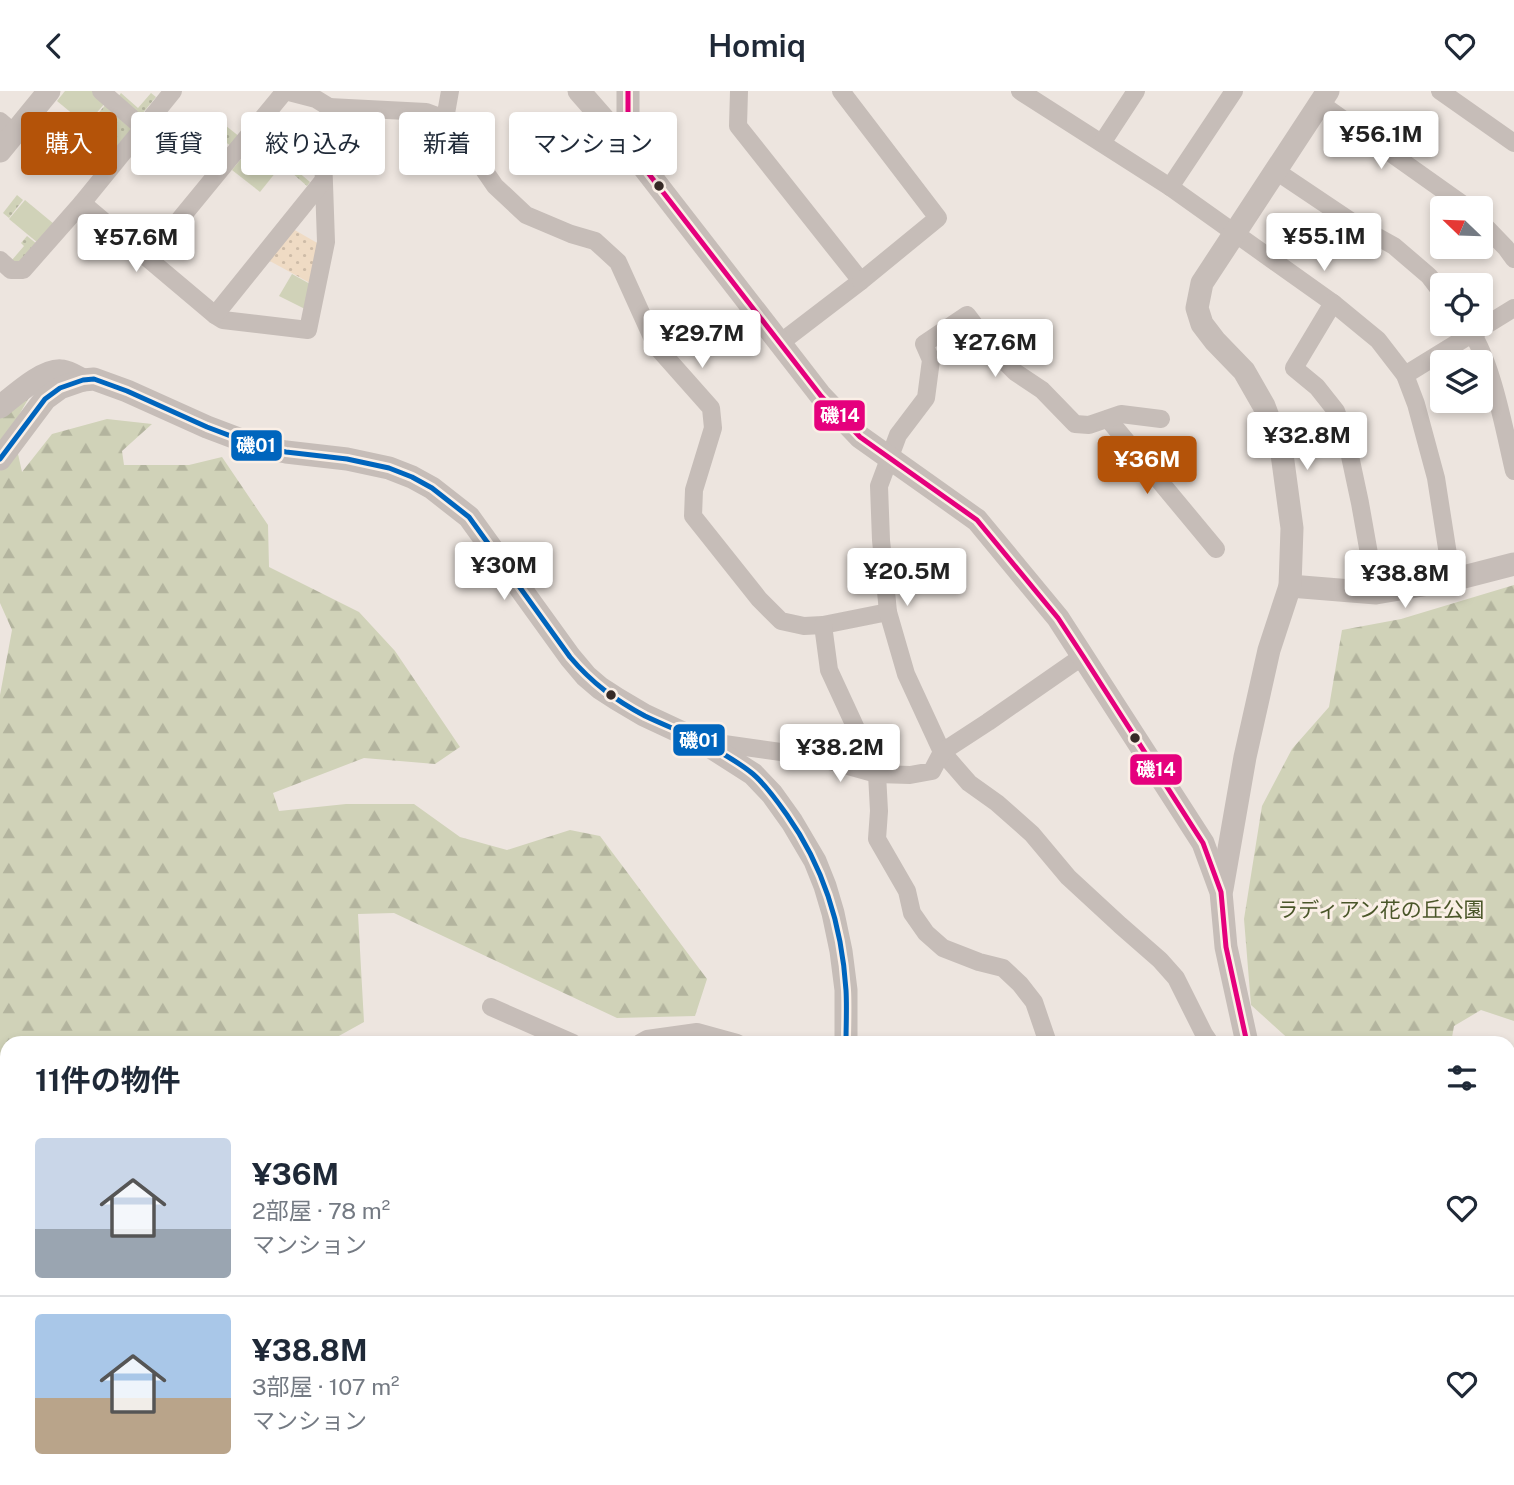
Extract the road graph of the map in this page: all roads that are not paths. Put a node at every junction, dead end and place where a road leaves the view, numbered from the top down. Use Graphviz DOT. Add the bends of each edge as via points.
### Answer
graph roads {
  1 [pos="49,91"];
  2 [pos="101,91"];
  3 [pos="173,91"];
  4 [pos="285,91"];
  5 [pos="450,91"];
  6 [pos="579,91"];
  7 [pos="628,91"];
  8 [pos="739,91"];
  9 [pos="841,91"];
  10 [pos="1020,91"];
  11 [pos="1136,91"];
  12 [pos="1234,91"];
  13 [pos="1440,91"];
  14 [pos="1044,97"];
  15 [pos="1324,97"];
  16 [pos="329,107"];
  17 [pos="155,112"];
  18 [pos="426,112"];
  19 [pos="446,112"];
  20 [pos="597,112"];
  21 [pos="628,112"];
  22 [pos="131,117"];
  23 [pos="5,135"];
  24 [pos="131,141"];
  25 [pos="1101,143"];
  26 [pos="1514,143"];
  27 [pos="1276,171"];
  28 [pos="487,175"];
  29 [pos="650,175"];
  30 [pos="323,181"];
  31 [pos="1170,187"];
  32 [pos="1452,196"];
  33 [pos="82,203"];
  34 [pos="1236,233"];
  35 [pos="1493,234"];
  36 [pos="148,258"];
  37 [pos="1514,259"];
  38 [pos="0,260"];
  39 [pos="1430,278"];
  40 [pos="861,281"];
  41 [pos="1333,303"];
  42 [pos="1514,308"];
  43 [pos="215,316"];
  44 [pos="1493,317"];
  45 [pos="1458,336"];
  46 [pos="1473,336"];
  47 [pos="780,343"];
  48 [pos="1405,375"];
  49 [pos="83,380"];
  50 [pos="0,407"];
  51 [pos="1108,419"];
  52 [pos="1161,419"];
  53 [pos="891,457"];
  54 [pos="0,459"];
  55 [pos="1514,471"];
  56 [pos="1216,549"];
  57 [pos="1514,564"];
  58 [pos="1452,580"];
  59 [pos="1290,586"];
  60 [pos="1376,593"];
  61 [pos="888,612"];
  62 [pos="822,625"];
  63 [pos="1083,656"];
  64 [pos="706,744"];
  65 [pos="942,752"];
  66 [pos="877,774"];
  67 [pos="1221,892"];
  68 [pos="491,1007"];
  69 [pos="557,1036"];
  70 [pos="666,1036"];
  71 [pos="714,1036"];
  72 [pos="846,1036"];
  73 [pos="1046,1036"];
  74 [pos="1205,1036"];
  75 [pos="1245,1036"];
  1 -- 23 [label="street"];
  2 -- 22 [label="street"];
  3 -- 17 [label="street"];
  4 -- 16 [label="street"];
  4 -- 36 [label="street"];
  5 -- 19 [label="street"];
  6 -- 20 [label="street"];
  7 -- 21 [label="street"];
  8 -- 40 [label="street" via="738,125"];
  9 -- 40 [label="street" via="938,218"];
  10 -- 14 [label="street"];
  11 -- 25 [label="street"];
  12 -- 31 [label="street"];
  13 -- 26 [label="street"];
  14 -- 25 [label="street"];
  15 -- 27 [label="street"];
  15 -- 32 [label="street"];
  16 -- 18 [label="street"];
  16 -- 30 [label="street"];
  24 -- 33 [label="street"];
  25 -- 31 [label="street"];
  27 -- 34 [label="street"];
  27 -- 39 [label="street" via="1394,246"];
  28 -- 62 [label="street" via="526,215 594,241 618,262 656,346 711,408 713,428 694,490 693,516 781,621"];
  29 -- 47 [label="street"];
  30 -- 43 [label="street"];
  30 -- 43 [label="street" via="326,243 308,330"];
  31 -- 34 [label="street"];
  33 -- 36 [label="street"];
  33 -- 38 [label="street" via="23,270 11,270"];
  34 -- 41 [label="street"];
  34 -- 59 [label="street" via="1202,283 1197,308 1202,324 1251,383 1282,454 1293,528"];
  35 -- 37 [label="street"];
  36 -- 43 [label="street"];
  40 -- 47 [label="street"];
  41 -- 48 [label="street" via="1378,340"];
  41 -- 60 [label="street" via="1294,368 1336,411 1347,442"];
  42 -- 44 [label="street"];
  45 -- 48 [label="street"];
  46 -- 55 [label="street" via="1496,397"];
  47 -- 53 [label="street" via="860,436"];
  48 -- 58 [label="street" via="1436,478"];
  49 -- 50 [label="street" via="62,371 48,373"];
  49 -- 54 [label="street" via="45,399"];
  49 -- 64 [label="street" via="94,379 127,391 260,447 389,468 432,488 469,517 586,675 644,715"];
  51 -- 52 [label="street" via="1121,414"];
  51 -- 53 [label="street" via="1075,424 995,352 967,315 924,344 931,360 926,398 898,435"];
  51 -- 56 [label="street"];
  53 -- 61 [label="street" via="880,487"];
  53 -- 63 [label="street" via="977,520 1058,618"];
  57 -- 58 [label="street"];
  58 -- 60 [label="street"];
  59 -- 60 [label="street"];
  59 -- 67 [label="street" via="1269,650"];
  61 -- 62 [label="street"];
  61 -- 65 [label="street" via="906,674"];
  62 -- 66 [label="street" via="829,670"];
  63 -- 65 [label="street"];
  63 -- 67 [label="street" via="1203,843"];
  64 -- 66 [label="street" via="816,758"];
  64 -- 72 [label="street" via="753,773 815,860 841,951"];
  65 -- 66 [label="street" via="932,771"];
  65 -- 74 [label="street" via="969,783 1032,834 1077,885 1177,978"];
  66 -- 73 [label="street" via="877,839 907,891 912,913 943,948 1003,968 1020,983 1034,1002"];
  67 -- 75 [label="street" via="1226,947"];
  68 -- 69 [label="street"];
  70 -- 71 [label="street" via="697,1031"];
}
